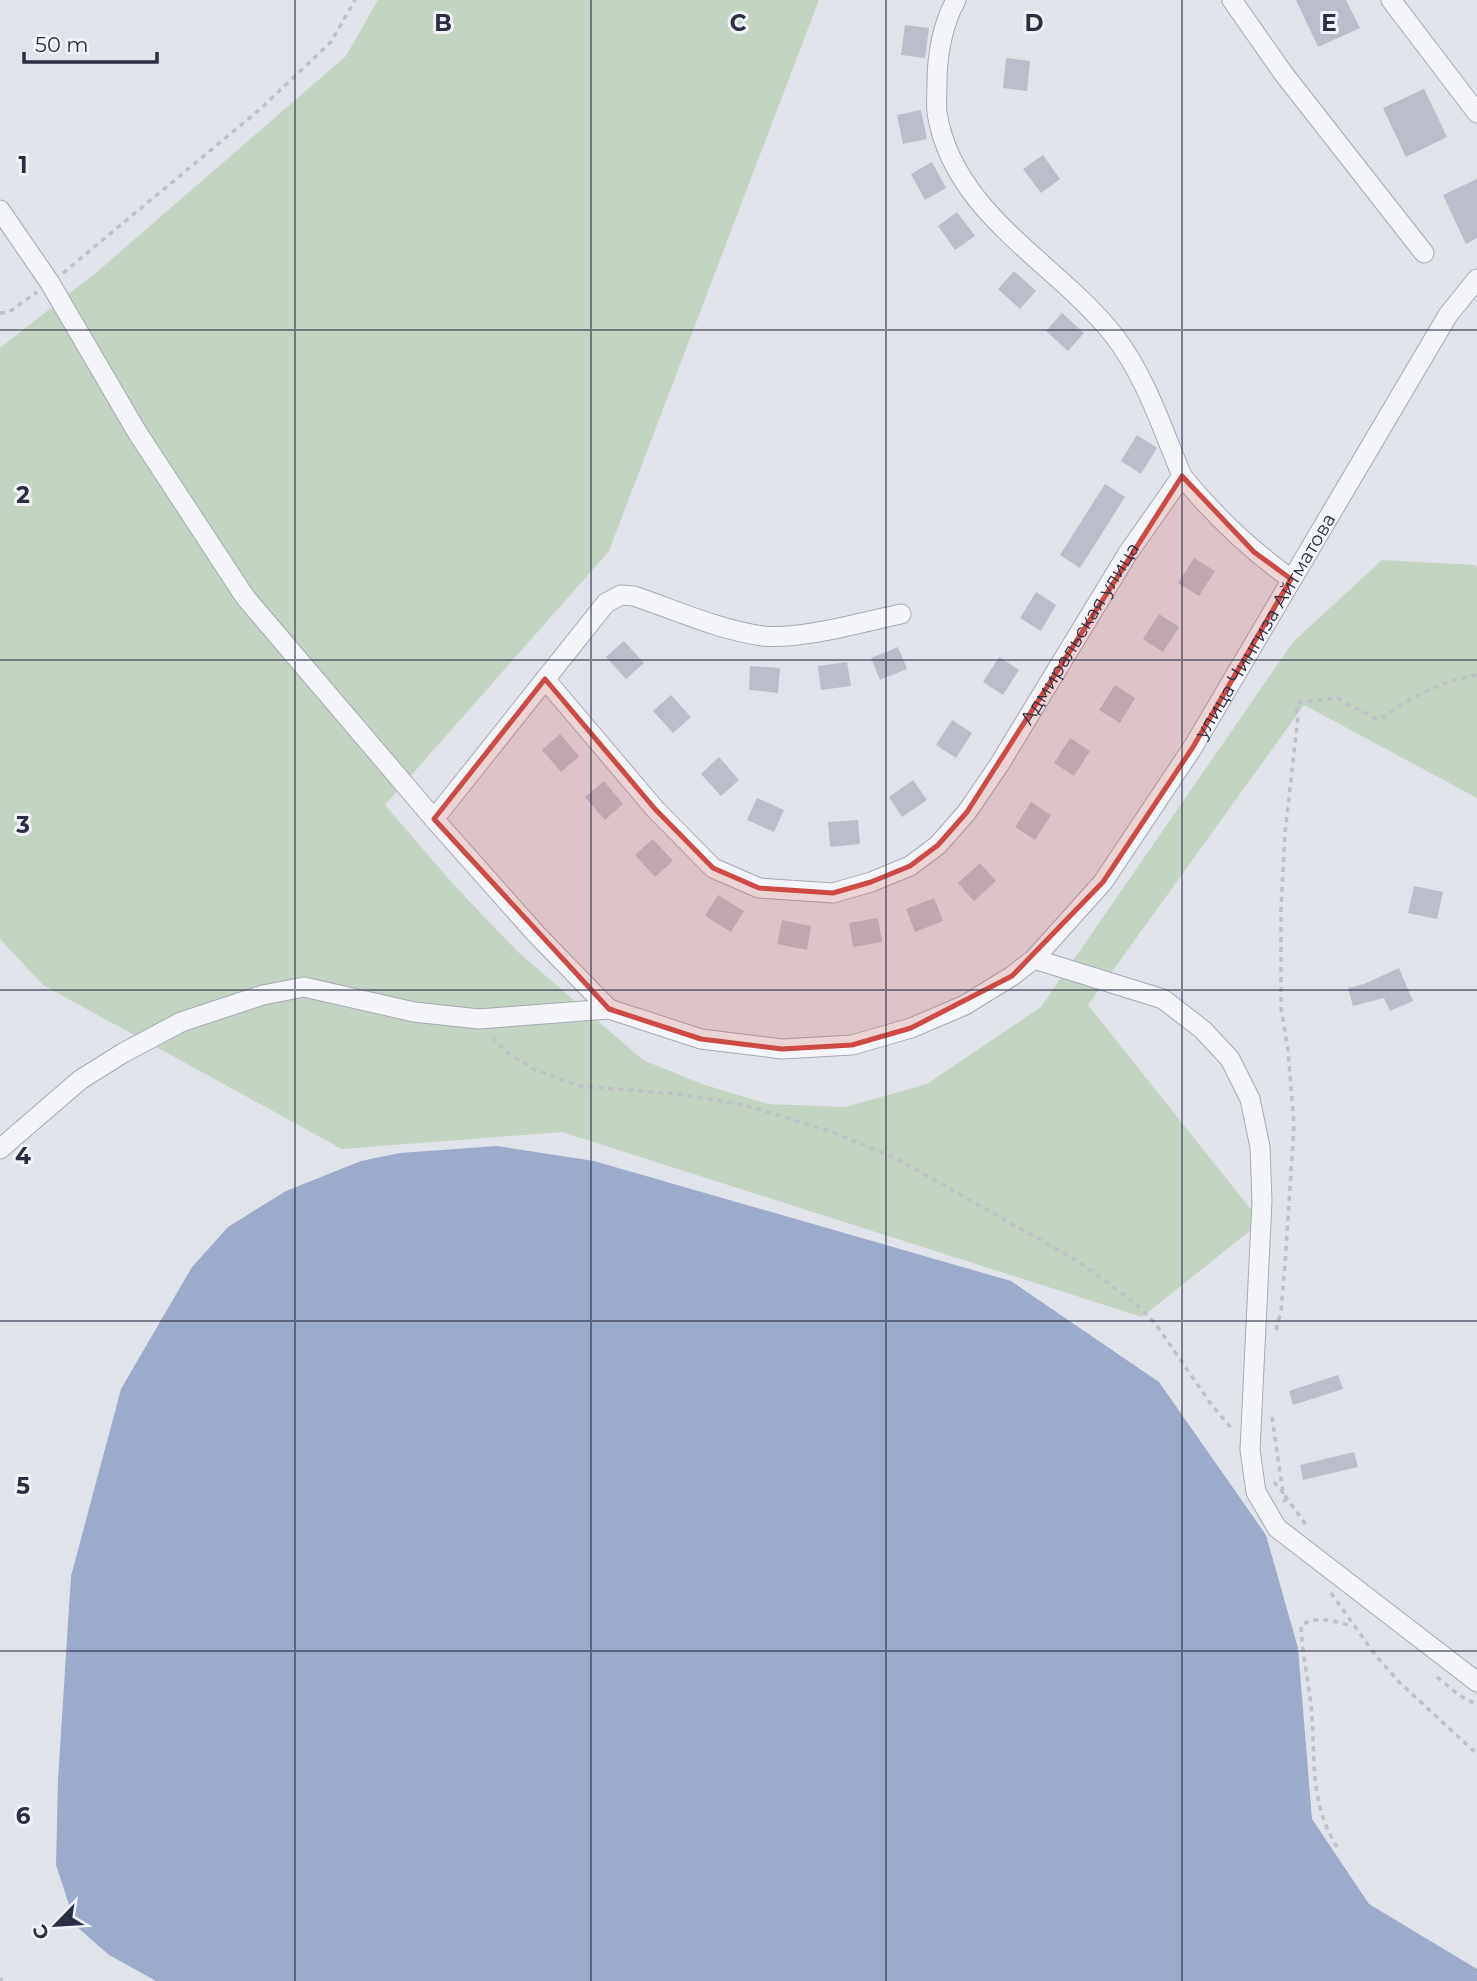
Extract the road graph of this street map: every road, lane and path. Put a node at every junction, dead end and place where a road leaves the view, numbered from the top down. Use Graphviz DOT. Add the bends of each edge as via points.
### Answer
graph roads {
  1 [pos="355,0"];
  2 [pos="956,0"];
  3 [pos="1232,0"];
  4 [pos="1391,0"];
  5 [pos="1477,113"];
  6 [pos="0,210"];
  7 [pos="1424,253"];
  8 [pos="1477,279"];
  9 [pos="50,283"];
  10 [pos="0,313"];
  11 [pos="1182,476"];
  12 [pos="1291,579"];
  13 [pos="901,614"];
  14 [pos="1477,674"];
  15 [pos="545,679"];
  16 [pos="434,819"];
  17 [pos="1034,959"];
  18 [pos="610,1009"];
  19 [pos="479,1019"];
  20 [pos="0,1150"];
  21 [pos="1276,1331"];
  22 [pos="1270,1409"];
  23 [pos="1250,1450"];
  24 [pos="1268,1475"];
  25 [pos="1283,1493"];
  26 [pos="1285,1504"];
  27 [pos="1310,1531"];
  28 [pos="1329,1592"];
  29 [pos="1353,1626"];
  30 [pos="1437,1677"];
  31 [pos="1477,1682"];
  32 [pos="1477,1705"];
  33 [pos="1477,1754"];
  34 [pos="1337,1847"];
  1 -- 9 [label="path" via="331,42 268,102"];
  2 -- 11 [label="street" via="947,15 937,70 937,113 948,151 980,203 1112,333 1134,365"];
  3 -- 7 [label="street" via="1283,73"];
  4 -- 5 [label="street"];
  6 -- 9 [label="street"];
  8 -- 12 [label="street, улица Чингиза Айтматова" via="1448,316"];
  9 -- 10 [label="path" via="9,312"];
  9 -- 16 [label="street" via="137,432 245,597"];
  11 -- 12 [label="street" via="1208,509"];
  11 -- 15 [label="street, Адмиральская улица" via="1128,553 967,812 938,845 910,866 871,882 833,893 759,888 713,868 655,809"];
  12 -- 17 [label="street, улица Чингиза Айтматова" via="1193,747 1103,882"];
  13 -- 15 [label="street" via="812,633 765,636 621,595 606,603"];
  14 -- 21 [label="path" via="1406,702 1382,718 1338,698 1296,706 1280,921 1281,1008 1294,1126"];
  15 -- 16 [label="street"];
  16 -- 18 [label="street"];
  17 -- 18 [label="street, улица Чингиза Айтматова" via="965,1005 911,1028 852,1045 782,1049 701,1039"];
  17 -- 23 [label="street" via="1163,999 1203,1030 1230,1059 1250,1099 1260,1147 1262,1201"];
  18 -- 19 [label="street"];
  19 -- 20 [label="street" via="415,1012 304,987 263,995 181,1023 123,1053 80,1080"];
  19 -- 23 [label="path" via="505,1051 555,1078 580,1086 744,1105 830,1131 897,1159 1078,1261 1136,1304"];
  22 -- 25 [label="path"];
  23 -- 31 [label="street" via="1256,1492 1277,1528"];
  24 -- 25 [label="path"];
  25 -- 26 [label="path"];
  25 -- 27 [label="path"];
  28 -- 29 [label="path"];
  29 -- 33 [label="path" via="1399,1682"];
  29 -- 34 [label="path" via="1321,1619 1301,1625 1315,1791"];
  30 -- 32 [label="path"];
}
